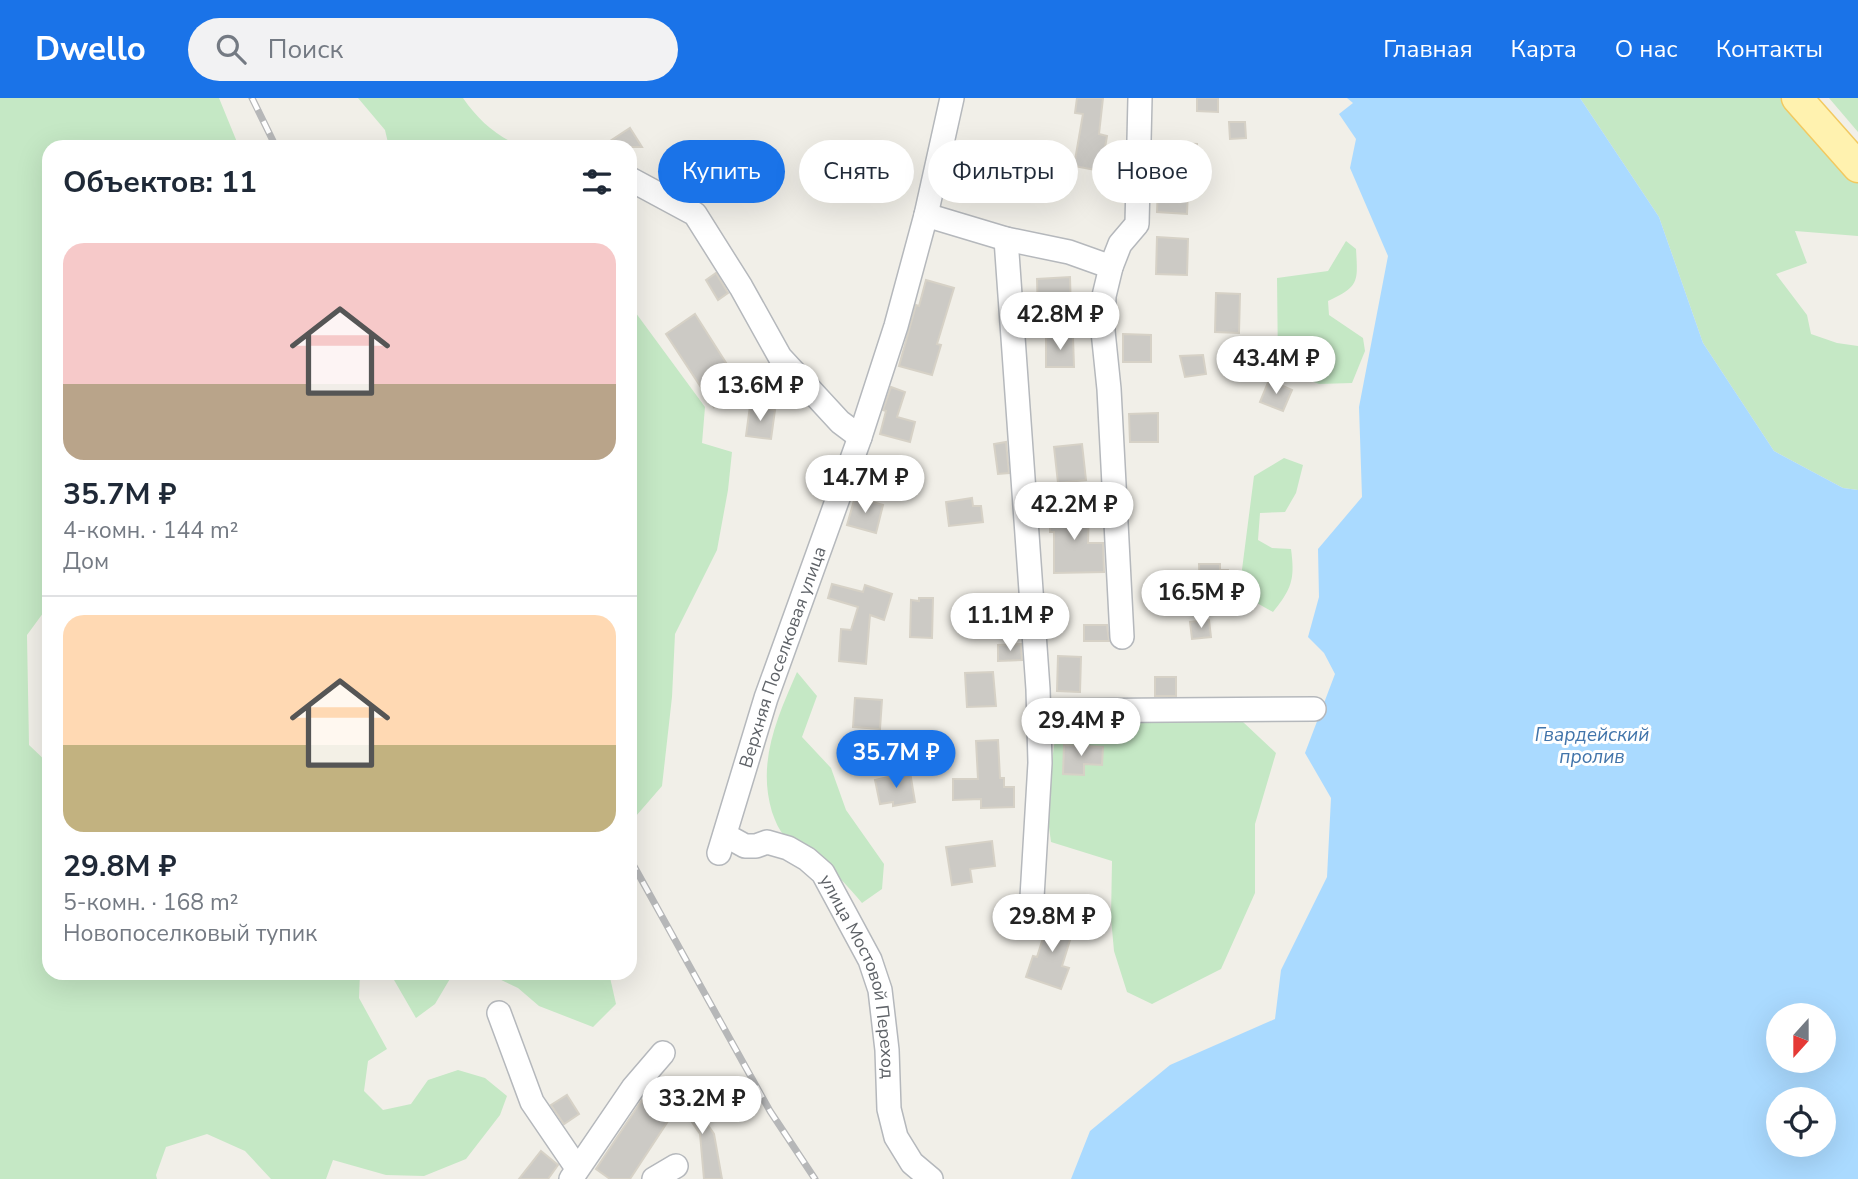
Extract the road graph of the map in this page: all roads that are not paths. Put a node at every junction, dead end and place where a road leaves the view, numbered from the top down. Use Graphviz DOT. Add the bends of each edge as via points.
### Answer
graph roads {
  1 [pos="952,98"];
  2 [pos="1140,98"];
  3 [pos="1797,98"];
  4 [pos="1858,167"];
  5 [pos="637,183"];
  6 [pos="926,215"];
  7 [pos="1006,239"];
  8 [pos="1111,267"];
  9 [pos="860,438"];
  10 [pos="1122,637"];
  11 [pos="1314,709"];
  12 [pos="1039,711"];
  13 [pos="722,844"];
  14 [pos="1031,914"];
  15 [pos="499,1013"];
  16 [pos="663,1053"];
  17 [pos="676,1166"];
  18 [pos="574,1174"];
  19 [pos="654,1179"];
  20 [pos="931,1179"];
  1 -- 6 [label="street, Верхняя Поселковая улица"];
  2 -- 8 [label="street" via="1137,224 1120,244"];
  3 -- 4 [label="main road"];
  5 -- 9 [label="street" via="695,214 780,357"];
  6 -- 7 [label="street"];
  6 -- 9 [label="street, Верхняя Поселковая улица"];
  7 -- 8 [label="street" via="1069,252"];
  7 -- 12 [label="street"];
  8 -- 10 [label="street" via="1103,331"];
  9 -- 13 [label="street, Верхняя Поселковая улица" via="786,637"];
  11 -- 12 [label="street"];
  12 -- 14 [label="street"];
  13 -- 20 [label="street, улица Мостовой Переход" via="756,846 767,842 788,848 823,873 870,960 880,990 889,1109 896,1137 912,1163"];
  15 -- 18 [label="street" via="532,1102"];
  16 -- 18 [label="street"];
  17 -- 19 [label="street"];
}
